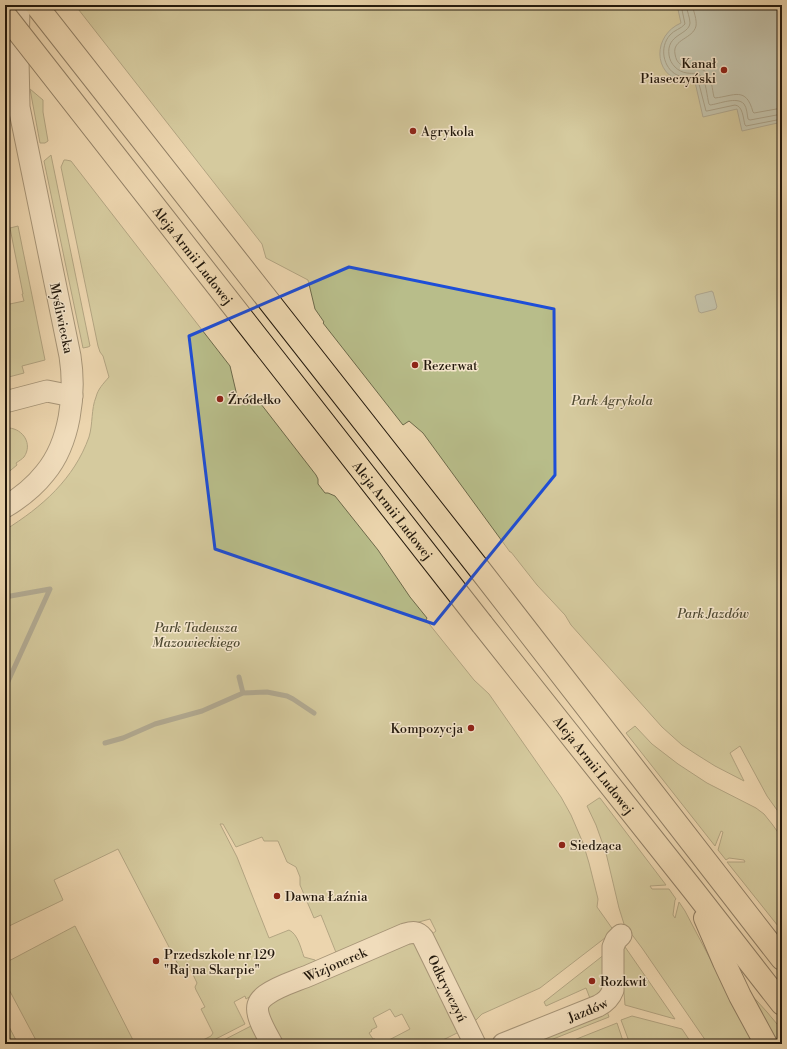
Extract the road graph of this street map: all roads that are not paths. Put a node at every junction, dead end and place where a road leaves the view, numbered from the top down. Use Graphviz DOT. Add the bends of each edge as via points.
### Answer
graph roads {
  1 [pos="19,5"];
  2 [pos="36,5"];
  3 [pos="5,15"];
  4 [pos="5,74"];
  5 [pos="19,107"];
  6 [pos="72,396"];
  7 [pos="5,402"];
  8 [pos="5,507"];
  9 [pos="694,891"];
  10 [pos="419,933"];
  11 [pos="621,935"];
  12 [pos="782,959"];
  13 [pos="782,1004"];
  14 [pos="272,1044"];
  15 [pos="474,1044"];
  16 [pos="503,1044"];
  17 [pos="766,1044"];
  1 -- 5 [label="street, Myśliwiecka"];
  2 -- 12 [label="main road" via="507,604"];
  3 -- 9 [label="main road, Aleja Armii Ludowej, bridge"];
  4 -- 5 [label="street, Myśliwiecka"];
  5 -- 6 [label="street, Myśliwiecka" via="70,356"];
  6 -- 7 [label="street" via="47,391"];
  6 -- 8 [label="street, Myśliwiecka" via="66,429 53,461 36,483"];
  9 -- 13 [label="main road, Aleja Armii Ludowej"];
  9 -- 17 [label="main road" via="724,962"];
  10 -- 14 [label="street, Wizjonerek" via="405,934 286,985 261,1001 258,1012"];
  10 -- 15 [label="street, Odkrywczyń"];
  11 -- 16 [label="street, Jazdów" via="613,947 613,990 605,1002"];
}
